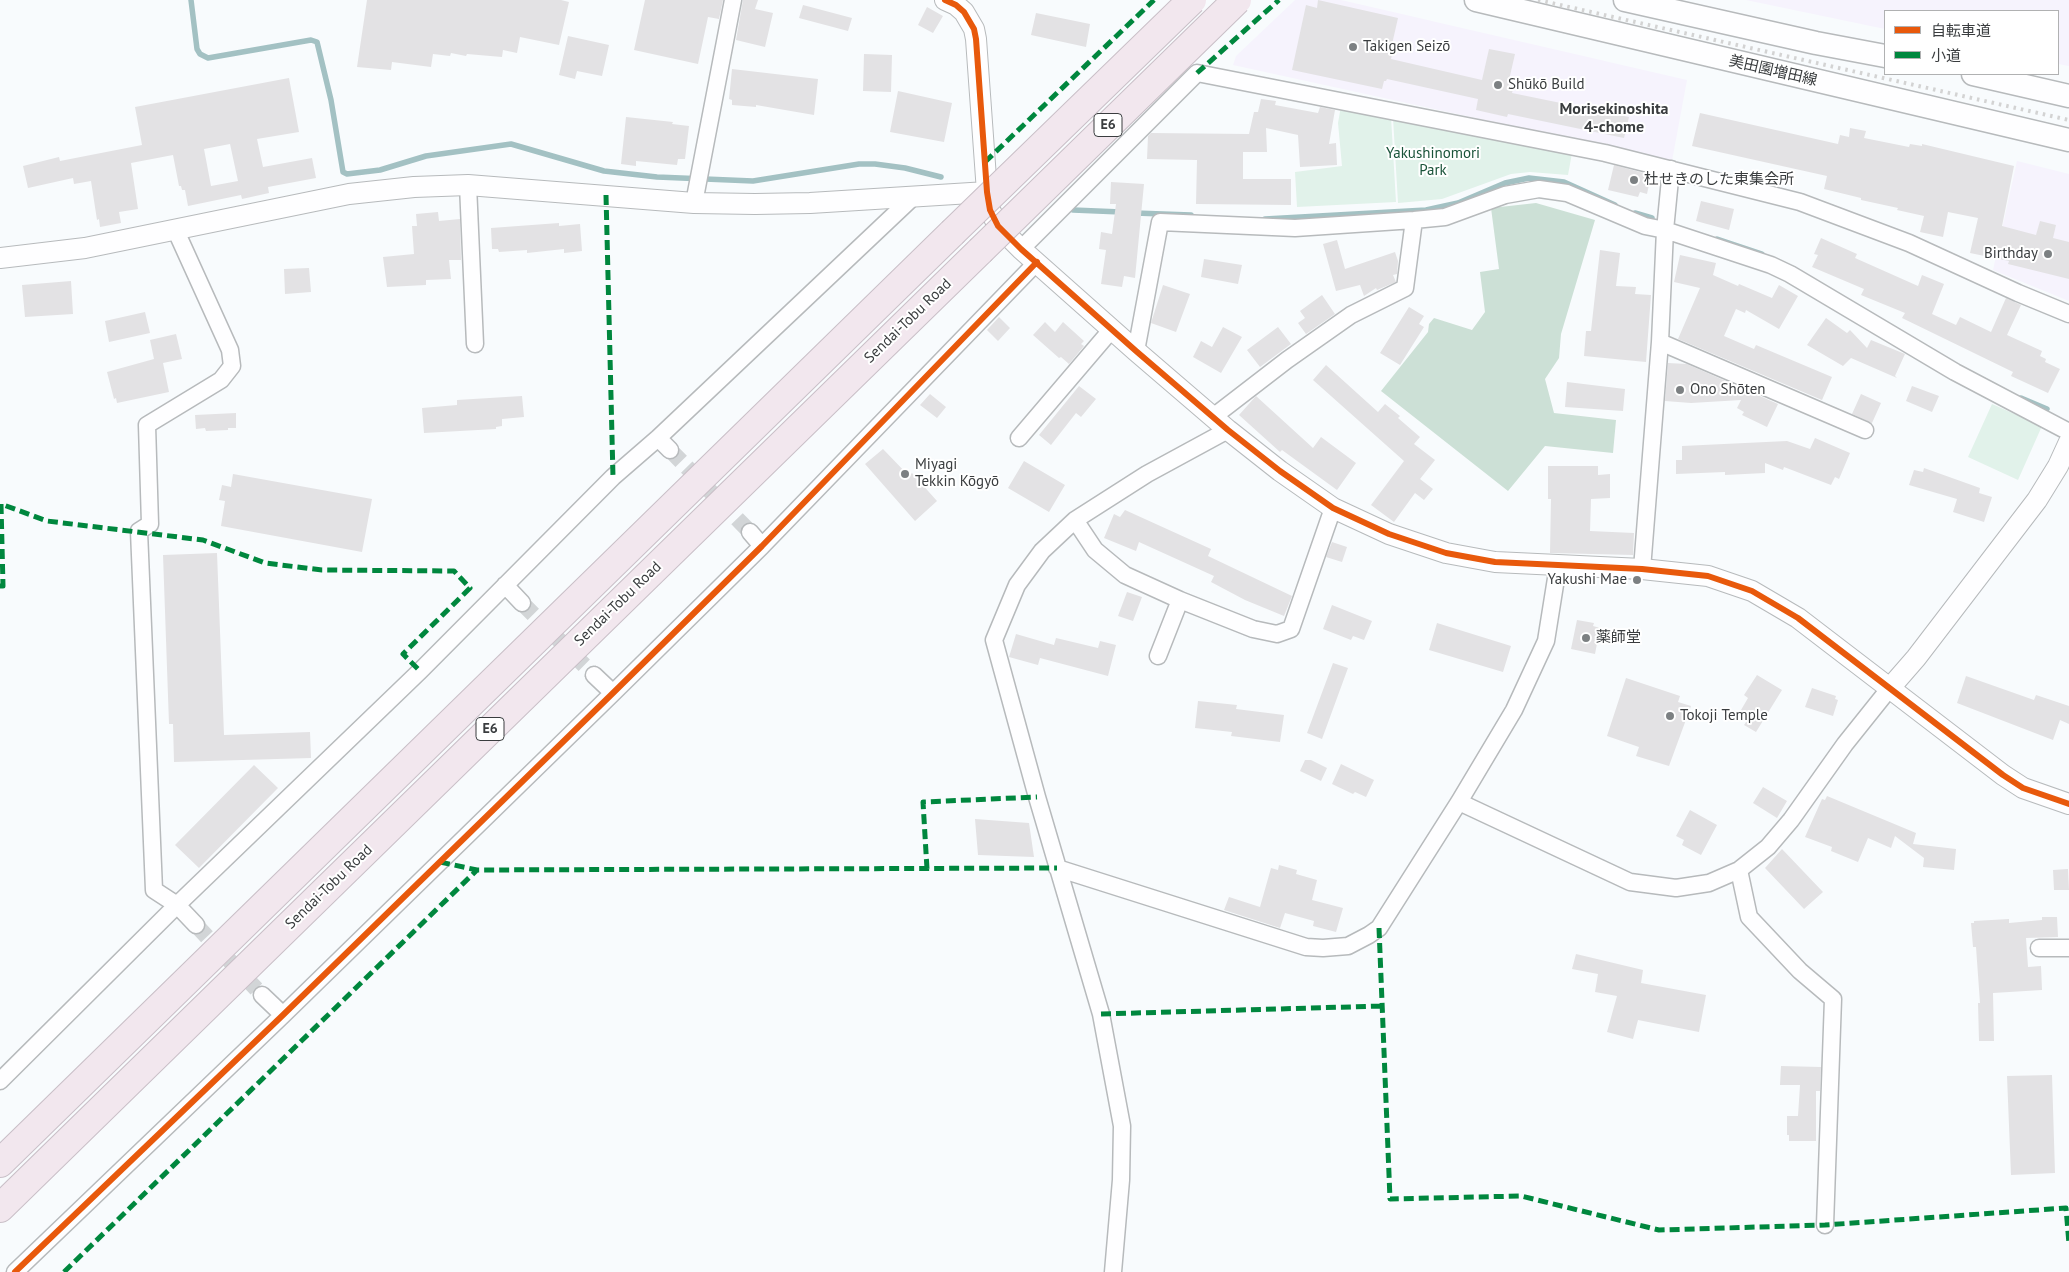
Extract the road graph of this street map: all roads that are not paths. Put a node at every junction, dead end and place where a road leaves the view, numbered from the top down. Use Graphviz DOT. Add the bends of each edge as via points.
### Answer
graph roads {
  1 [pos="733,0"];
  2 [pos="945,0"];
  3 [pos="1192,0"];
  4 [pos="1237,0"];
  5 [pos="1476,0"];
  6 [pos="1625,0"];
  7 [pos="1884,56"];
  8 [pos="1976,75"];
  9 [pos="2069,96"];
  10 [pos="2069,140"];
  11 [pos="1671,169"];
  12 [pos="468,185"];
  13 [pos="987,192"];
  14 [pos="695,195"];
  15 [pos="912,198"];
  16 [pos="1414,220"];
  17 [pos="1665,230"];
  18 [pos="176,231"];
  19 [pos="1021,249"];
  20 [pos="0,258"];
  21 [pos="1037,262"];
  22 [pos="2069,314"];
  23 [pos="1112,329"];
  24 [pos="1660,342"];
  25 [pos="475,344"];
  26 [pos="1136,351"];
  27 [pos="1213,417"];
  28 [pos="1228,430"];
  29 [pos="1865,430"];
  30 [pos="2069,432"];
  31 [pos="658,438"];
  32 [pos="1019,438"];
  33 [pos="2069,442"];
  34 [pos="670,450"];
  35 [pos="1334,508"];
  36 [pos="1075,520"];
  37 [pos="750,532"];
  38 [pos="762,546"];
  39 [pos="1558,566"];
  40 [pos="1642,569"];
  41 [pos="506,585"];
  42 [pos="1180,600"];
  43 [pos="522,603"];
  44 [pos="1158,656"];
  45 [pos="594,675"];
  46 [pos="1889,689"];
  47 [pos="613,693"];
  48 [pos="1459,802"];
  49 [pos="2069,804"];
  50 [pos="1057,868"];
  51 [pos="1740,870"];
  52 [pos="177,905"];
  53 [pos="196,925"];
  54 [pos="2039,948"];
  55 [pos="2069,948"];
  56 [pos="262,995"];
  57 [pos="283,1016"];
  58 [pos="0,1081"];
  59 [pos="0,1163"];
  60 [pos="0,1208"];
  61 [pos="1825,1226"];
  62 [pos="15,1272"];
  63 [pos="1113,1272"];
  1 -- 14 [label="street"];
  2 -- 13 [label="street" via="964,12 974,29"];
  3 -- 59 [label="highway, E6, bridge"];
  4 -- 60 [label="highway, Sendai-Tobu Road / E6, bridge"];
  5 -- 10 [label="main road, 美田園増田線"];
  6 -- 7 [label="main road"];
  8 -- 9 [label="main road"];
  11 -- 17 [label="street"];
  11 -- 19 [label="street" via="1605,153 1197,74"];
  11 -- 22 [label="street" via="1800,202 1909,243"];
  12 -- 14 [label="street"];
  12 -- 18 [label="street" via="349,194"];
  12 -- 25 [label="street"];
  13 -- 15 [label="street"];
  13 -- 19 [label="street" via="990,210 998,226"];
  14 -- 15 [label="street" via="810,203"];
  15 -- 31 [label="street"];
  16 -- 17 [label="street" via="1445,217 1506,196 1539,189 1567,193 1645,226"];
  16 -- 26 [label="street" via="1295,228 1160,222"];
  16 -- 27 [label="street" via="1405,288 1351,315"];
  17 -- 24 [label="street"];
  17 -- 30 [label="street" via="1790,274 1955,372"];
  18 -- 20 [label="street" via="86,248"];
  18 -- 52 [label="street" via="230,350 232,366 221,380 146,425 150,524 140,531 154,890"];
  19 -- 21 [label="street"];
  21 -- 23 [label="street"];
  21 -- 38 [label="street"];
  23 -- 26 [label="street"];
  23 -- 32 [label="street"];
  24 -- 29 [label="street"];
  24 -- 40 [label="street"];
  26 -- 27 [label="street"];
  27 -- 28 [label="street"];
  28 -- 35 [label="street"];
  28 -- 36 [label="street" via="1146,474"];
  31 -- 34 [label="street"];
  31 -- 41 [label="street" via="613,477"];
  33 -- 46 [label="street" via="2058,466 2026,515"];
  35 -- 39 [label="street" via="1389,534 1446,554 1495,562"];
  35 -- 42 [label="street" via="1291,629 1277,634 1253,629"];
  36 -- 42 [label="street" via="1095,550 1125,575"];
  36 -- 50 [label="street" via="1042,551 1017,585 994,640"];
  37 -- 38 [label="street"];
  38 -- 47 [label="street"];
  39 -- 40 [label="street"];
  39 -- 48 [label="street" via="1546,641 1514,710"];
  40 -- 46 [label="street" via="1708,576 1752,591 1798,618"];
  41 -- 43 [label="street"];
  41 -- 52 [label="street"];
  42 -- 44 [label="street"];
  45 -- 47 [label="street"];
  46 -- 49 [label="street" via="2002,775 2024,788"];
  46 -- 51 [label="street" via="1791,820 1768,847"];
  47 -- 57 [label="street"];
  48 -- 50 [label="street" via="1379,928 1358,941 1335,948 1306,947"];
  48 -- 51 [label="street" via="1630,882 1676,888 1709,883"];
  50 -- 63 [label="street" via="1101,1014 1122,1126 1122,1180"];
  51 -- 61 [label="street" via="1749,917 1833,999"];
  52 -- 53 [label="street"];
  52 -- 58 [label="street"];
  54 -- 55 [label="street"];
  56 -- 57 [label="street"];
  57 -- 62 [label="street"];
}
